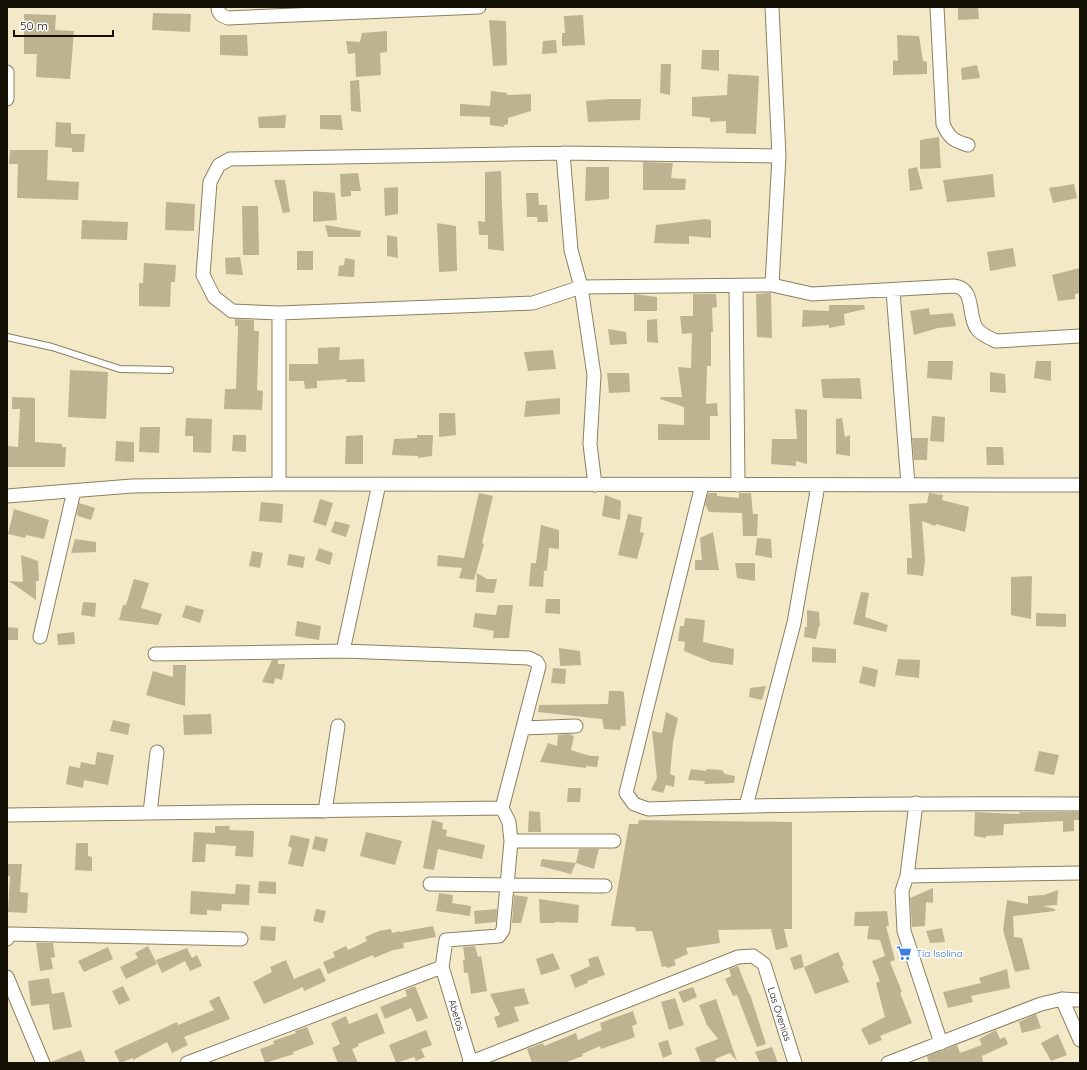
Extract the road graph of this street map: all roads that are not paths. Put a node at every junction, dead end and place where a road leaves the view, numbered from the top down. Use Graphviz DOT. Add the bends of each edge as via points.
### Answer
graph roads {
  1 [pos="218,7"];
  2 [pos="480,7"];
  3 [pos="772,7"];
  4 [pos="937,7"];
  5 [pos="7,72"];
  6 [pos="7,79"];
  7 [pos="7,99"];
  8 [pos="968,145"];
  9 [pos="563,153"];
  10 [pos="779,156"];
  11 [pos="772,285"];
  12 [pos="736,286"];
  13 [pos="581,287"];
  14 [pos="893,291"];
  15 [pos="279,313"];
  16 [pos="1080,336"];
  17 [pos="7,337"];
  18 [pos="170,370"];
  19 [pos="279,484"];
  20 [pos="378,484"];
  21 [pos="595,484"];
  22 [pos="702,485"];
  23 [pos="738,485"];
  24 [pos="818,485"];
  25 [pos="908,485"];
  26 [pos="1080,485"];
  27 [pos="74,491"];
  28 [pos="7,496"];
  29 [pos="40,637"];
  30 [pos="343,651"];
  31 [pos="155,654"];
  32 [pos="338,726"];
  33 [pos="576,726"];
  34 [pos="523,728"];
  35 [pos="157,752"];
  36 [pos="916,803"];
  37 [pos="1080,804"];
  38 [pos="746,806"];
  39 [pos="502,808"];
  40 [pos="325,811"];
  41 [pos="150,813"];
  42 [pos="7,815"];
  43 [pos="511,841"];
  44 [pos="614,841"];
  45 [pos="1080,873"];
  46 [pos="907,876"];
  47 [pos="430,884"];
  48 [pos="507,886"];
  49 [pos="605,886"];
  50 [pos="7,939"];
  51 [pos="241,939"];
  52 [pos="442,967"];
  53 [pos="7,977"];
  54 [pos="1062,999"];
  55 [pos="1080,1000"];
  56 [pos="1080,1040"];
  57 [pos="941,1043"];
  58 [pos="43,1063"];
  59 [pos="187,1063"];
  60 [pos="470,1063"];
  61 [pos="795,1063"];
  62 [pos="888,1063"];
  1 -- 2 [label="street" via="222,16 228,18"];
  3 -- 10 [label="street"];
  4 -- 8 [label="street" via="943,124 953,141"];
  5 -- 6 [label="street"];
  6 -- 7 [label="street"];
  9 -- 10 [label="street"];
  9 -- 13 [label="street" via="571,250"];
  9 -- 15 [label="street" via="242,158 230,159 219,165 210,182 203,275 214,297 232,311"];
  10 -- 11 [label="street"];
  11 -- 12 [label="street"];
  11 -- 14 [label="street" via="812,294"];
  12 -- 13 [label="street"];
  12 -- 23 [label="street"];
  13 -- 15 [label="street" via="533,303"];
  13 -- 21 [label="street" via="594,375 590,444"];
  14 -- 16 [label="street" via="960,287 966,292 976,328 984,336 996,341"];
  14 -- 25 [label="street"];
  15 -- 19 [label="street"];
  17 -- 18 [label="lane" via="52,347 120,369"];
  19 -- 20 [label="street"];
  19 -- 27 [label="street" via="132,486"];
  20 -- 21 [label="street"];
  20 -- 30 [label="street"];
  21 -- 22 [label="street"];
  22 -- 23 [label="street"];
  22 -- 38 [label="street" via="626,793 634,804 648,809"];
  23 -- 24 [label="street"];
  24 -- 25 [label="street"];
  24 -- 38 [label="street" via="794,623"];
  25 -- 26 [label="street"];
  27 -- 28 [label="street"];
  27 -- 29 [label="street"];
  30 -- 31 [label="street"];
  30 -- 34 [label="street" via="534,659 539,666"];
  32 -- 40 [label="street"];
  33 -- 34 [label="street"];
  34 -- 39 [label="street"];
  35 -- 41 [label="street"];
  36 -- 37 [label="street"];
  36 -- 38 [label="street"];
  36 -- 46 [label="street"];
  39 -- 40 [label="street"];
  39 -- 43 [label="street" via="509,822"];
  40 -- 41 [label="street"];
  41 -- 42 [label="street"];
  43 -- 44 [label="street"];
  43 -- 48 [label="street"];
  45 -- 46 [label="street"];
  46 -- 57 [label="street" via="902,891 904,930"];
  47 -- 48 [label="street"];
  48 -- 49 [label="street"];
  48 -- 52 [label="street" via="501,934 448,938"];
  50 -- 51 [label="street" via="10,934"];
  52 -- 59 [label="street"];
  52 -- 60 [label="street, Abetos"];
  53 -- 58 [label="street"];
  54 -- 55 [label="street"];
  54 -- 56 [label="street"];
  54 -- 57 [label="street" via="1041,1004"];
  57 -- 62 [label="street"];
  60 -- 61 [label="street, Las Ovenias" via="738,957 753,956 764,964"];
}
